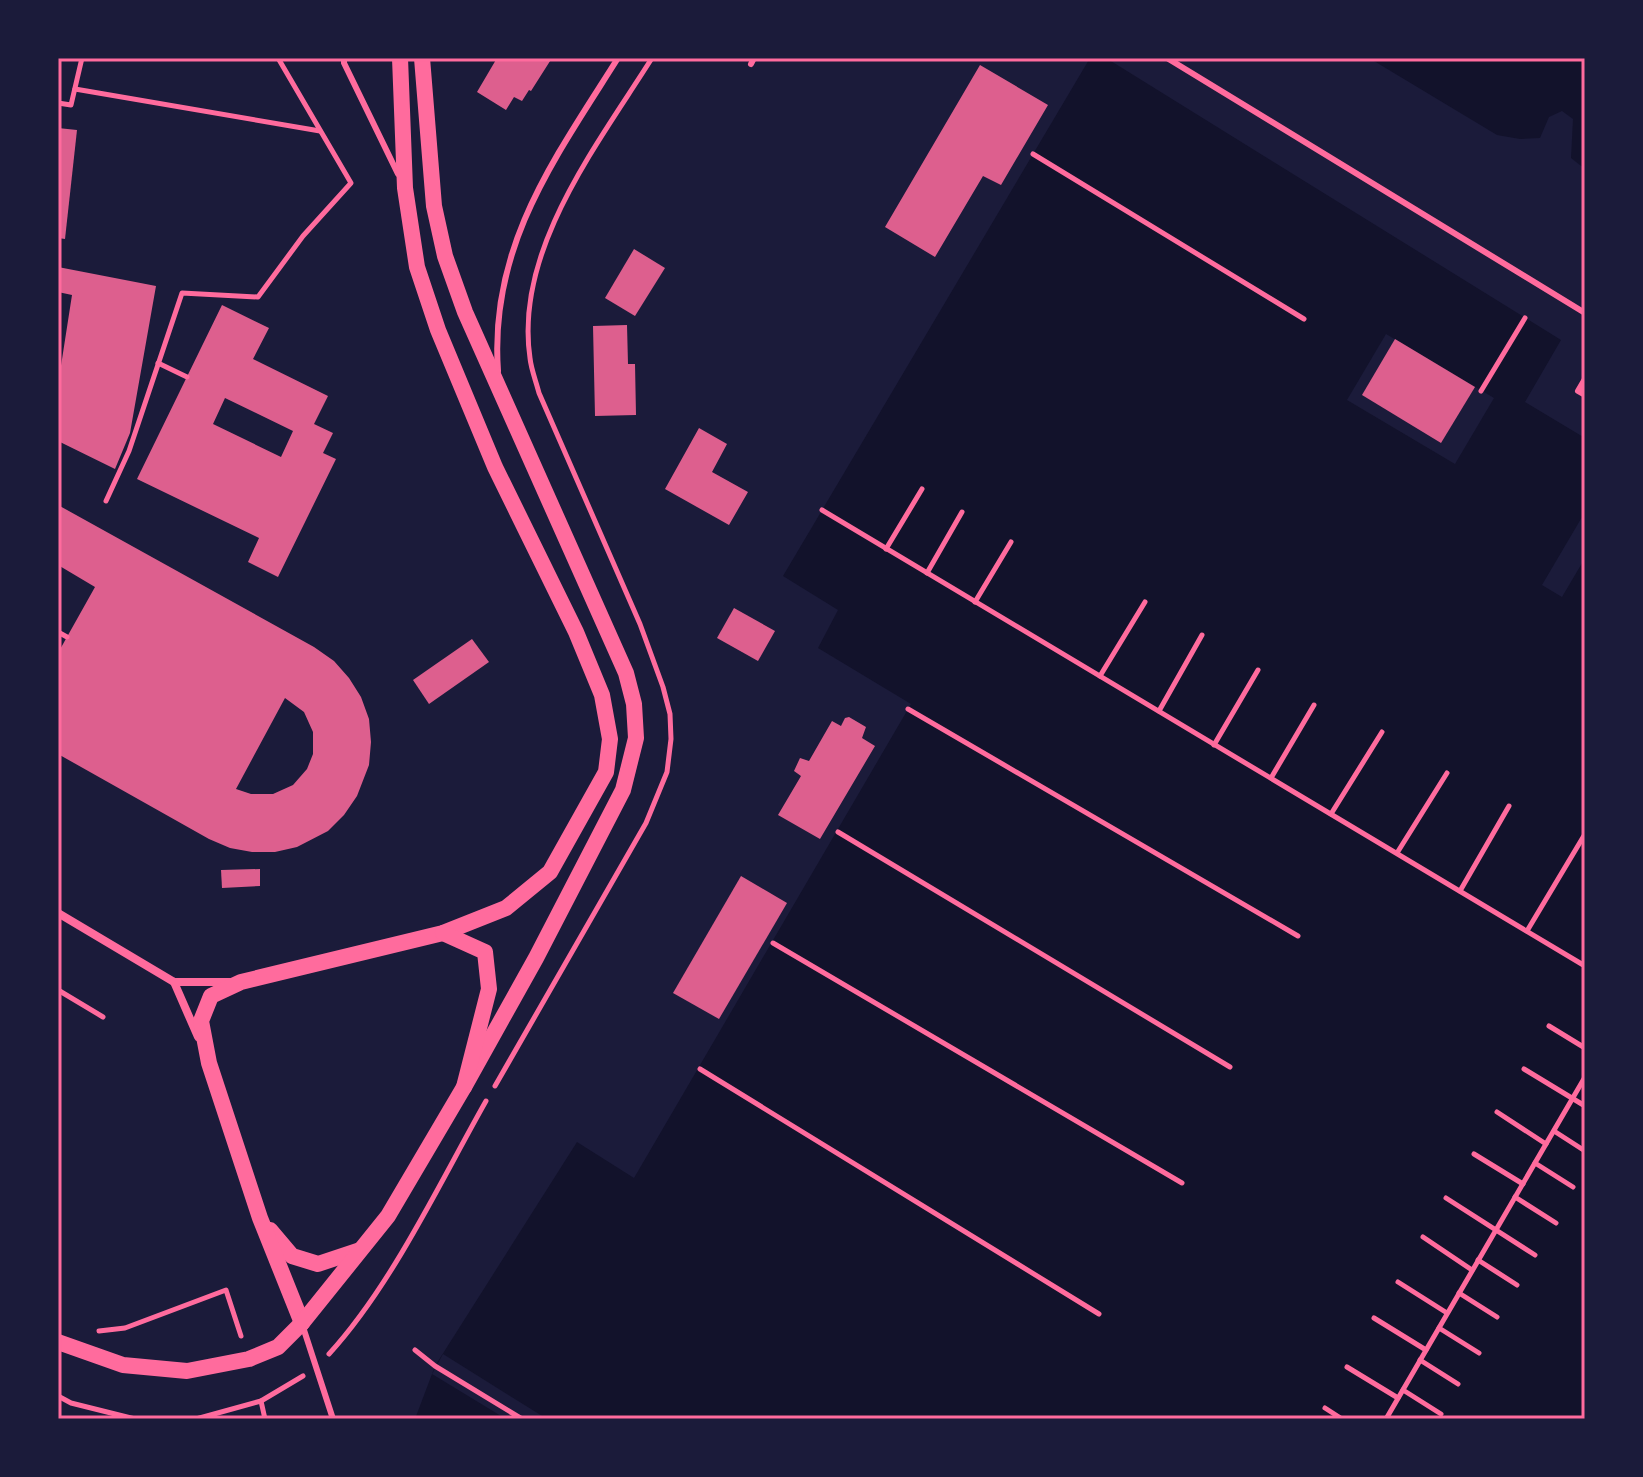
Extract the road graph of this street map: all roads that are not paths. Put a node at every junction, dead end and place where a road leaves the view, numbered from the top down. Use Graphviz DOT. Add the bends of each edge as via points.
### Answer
graph roads {
  1 [pos="344,58"];
  2 [pos="400,58"];
  3 [pos="422,58"];
  4 [pos="618,58"];
  5 [pos="1167,58"];
  6 [pos="405,188"];
  7 [pos="1585,313"];
  8 [pos="1585,379"];
  9 [pos="499,387"];
  10 [pos="1585,395"];
  11 [pos="58,913"];
  12 [pos="443,933"];
  13 [pos="174,982"];
  14 [pos="241,982"];
  15 [pos="209,1063"];
  16 [pos="464,1087"];
  17 [pos="260,1218"];
  18 [pos="360,1250"];
  19 [pos="302,1323"];
  20 [pos="58,1342"];
  21 [pos="333,1419"];
  1 -- 6 [label="lane"];
  2 -- 6 [label="main road"];
  3 -- 9 [label="main road" via="434,206 445,256"];
  4 -- 9 [label="lane" via="541,183 512,248 498,312"];
  5 -- 7 [label="lane"];
  6 -- 12 [label="main road" via="417,267 438,330 495,467 588,661 602,695 610,739 606,772 550,872 506,908"];
  8 -- 10 [label="lane" via="1578,391"];
  9 -- 16 [label="main road" via="626,673 636,738 623,790"];
  11 -- 13 [label="street"];
  12 -- 14 [label="main road"];
  12 -- 16 [label="main road" via="485,952 489,989"];
  13 -- 14 [label="street"];
  13 -- 15 [label="street"];
  14 -- 15 [label="main road" via="211,996 201,1021"];
  15 -- 17 [label="main road"];
  16 -- 18 [label="main road" via="388,1216"];
  17 -- 18 [label="main road" via="292,1256 318,1264"];
  17 -- 19 [label="main road"];
  18 -- 19 [label="main road"];
  19 -- 20 [label="main road" via="278,1347 249,1359 187,1371 123,1365"];
  19 -- 21 [label="lane"];
}
